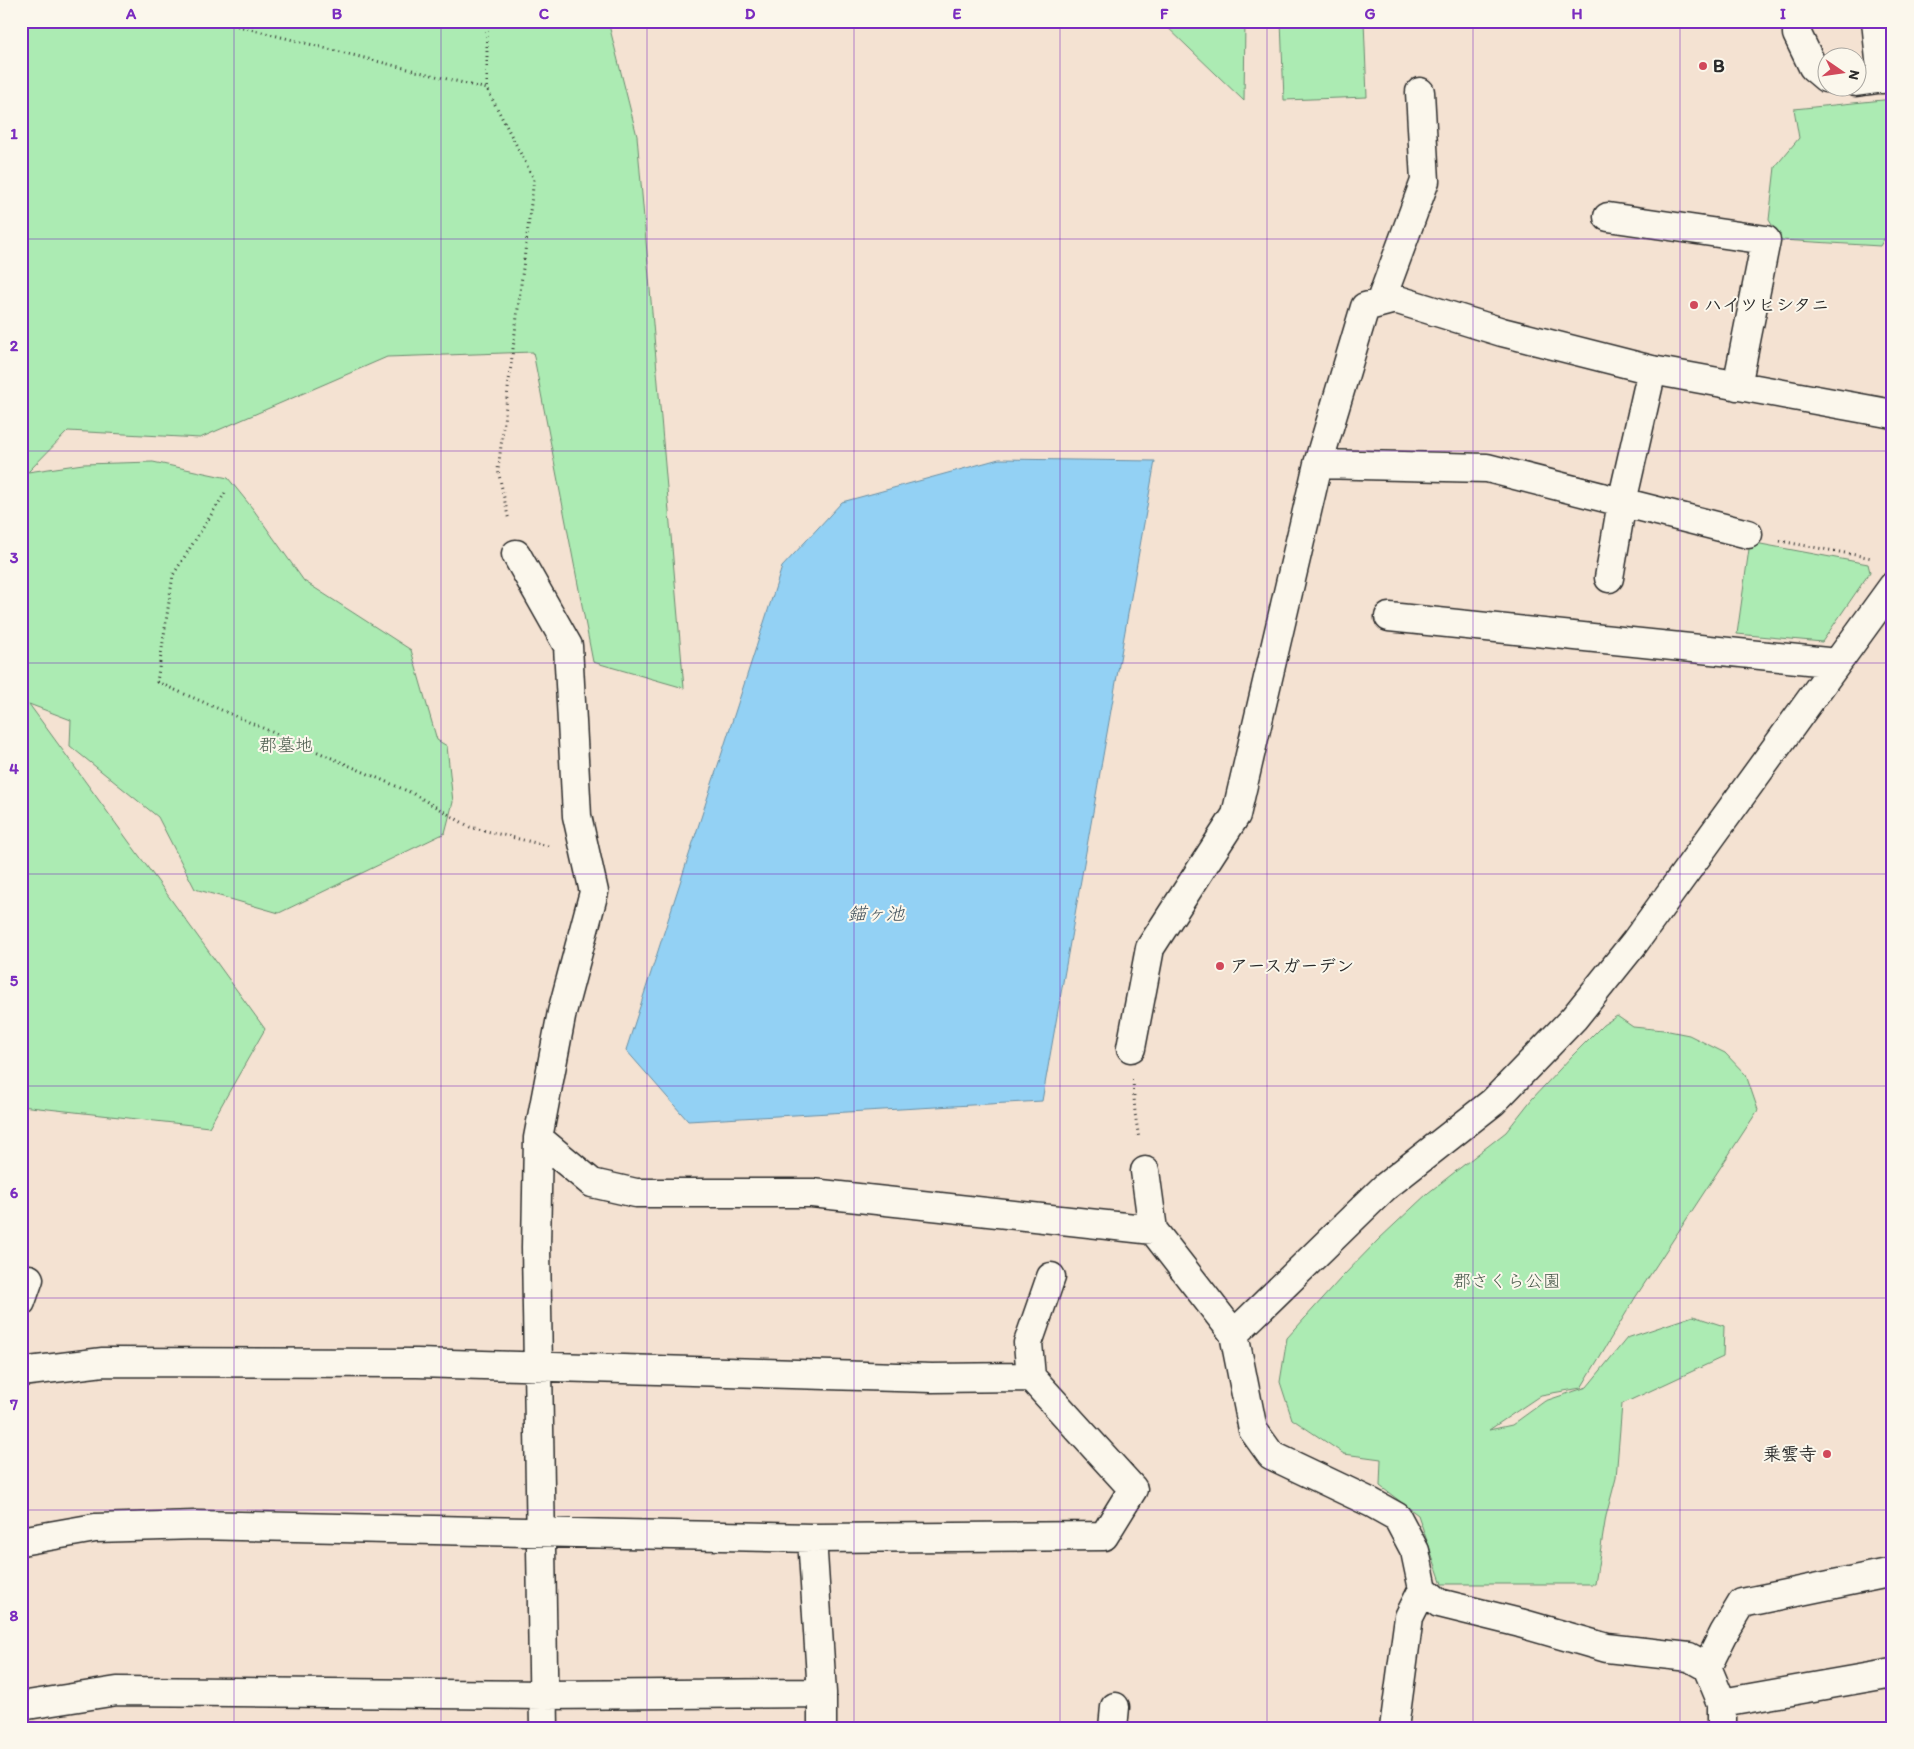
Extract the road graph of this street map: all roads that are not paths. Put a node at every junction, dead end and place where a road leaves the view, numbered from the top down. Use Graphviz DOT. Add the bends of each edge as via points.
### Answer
graph roads {
  1 [pos="1797,21"];
  2 [pos="1876,21"];
  3 [pos="1816,70"];
  4 [pos="1877,80"];
  5 [pos="1420,92"];
  6 [pos="1608,217"];
  7 [pos="1380,303"];
  8 [pos="1652,370"];
  9 [pos="1737,386"];
  10 [pos="1893,414"];
  11 [pos="1318,464"];
  12 [pos="1622,502"];
  13 [pos="1748,534"];
  14 [pos="516,554"];
  15 [pos="1609,578"];
  16 [pos="1893,586"];
  17 [pos="1389,617"];
  18 [pos="1838,663"];
  19 [pos="1131,1048"];
  20 [pos="538,1138"];
  21 [pos="1145,1171"];
  22 [pos="1153,1230"];
  23 [pos="1051,1277"];
  24 [pos="1234,1334"];
  25 [pos="538,1367"];
  26 [pos="21,1372"];
  27 [pos="1031,1377"];
  28 [pos="541,1532"];
  29 [pos="812,1538"];
  30 [pos="21,1541"];
  31 [pos="1893,1572"];
  32 [pos="1423,1589"];
  33 [pos="1707,1667"];
  34 [pos="1893,1673"];
  35 [pos="822,1693"];
  36 [pos="543,1695"];
  37 [pos="30,1713"];
  38 [pos="1722,1715"];
  39 [pos="544,1728"];
  40 [pos="822,1728"];
  41 [pos="1394,1728"];
  1 -- 3 [label="street" via="1797,34"];
  2 -- 4 [label="street"];
  5 -- 7 [label="street" via="1425,181"];
  6 -- 9 [label="street" via="1766,240"];
  7 -- 8 [label="street" via="1395,300 1502,332"];
  7 -- 11 [label="street" via="1365,307"];
  8 -- 9 [label="street"];
  8 -- 12 [label="street"];
  9 -- 10 [label="street"];
  11 -- 12 [label="street" via="1486,468"];
  11 -- 19 [label="street" via="1236,815 1150,948"];
  12 -- 13 [label="street"];
  12 -- 15 [label="street"];
  14 -- 20 [label="street" via="568,646 577,816 594,892 562,1012"];
  16 -- 18 [label="street"];
  17 -- 18 [label="street"];
  18 -- 24 [label="street" via="1635,942 1574,1018 1493,1102 1385,1187"];
  20 -- 22 [label="street" via="592,1183 636,1193 812,1193"];
  20 -- 25 [label="street"];
  21 -- 22 [label="street"];
  22 -- 24 [label="street"];
  23 -- 27 [label="street" via="1028,1344"];
  24 -- 32 [label="street" via="1253,1430 1271,1455 1397,1517 1415,1551"];
  25 -- 26 [label="street" via="417,1363 103,1362"];
  25 -- 27 [label="street" via="932,1378"];
  25 -- 28 [label="street"];
  27 -- 29 [label="street" via="1133,1490 1104,1536"];
  28 -- 29 [label="street"];
  28 -- 30 [label="street" via="196,1525 95,1528"];
  28 -- 36 [label="street"];
  29 -- 35 [label="street"];
  31 -- 33 [label="street" via="1742,1603"];
  32 -- 33 [label="street" via="1439,1603 1608,1648 1689,1658"];
  32 -- 41 [label="street" via="1409,1617"];
  33 -- 38 [label="street"];
  34 -- 38 [label="street"];
  35 -- 36 [label="street"];
  35 -- 40 [label="street"];
  36 -- 37 [label="street" via="117,1691"];
  36 -- 39 [label="street"];
}
